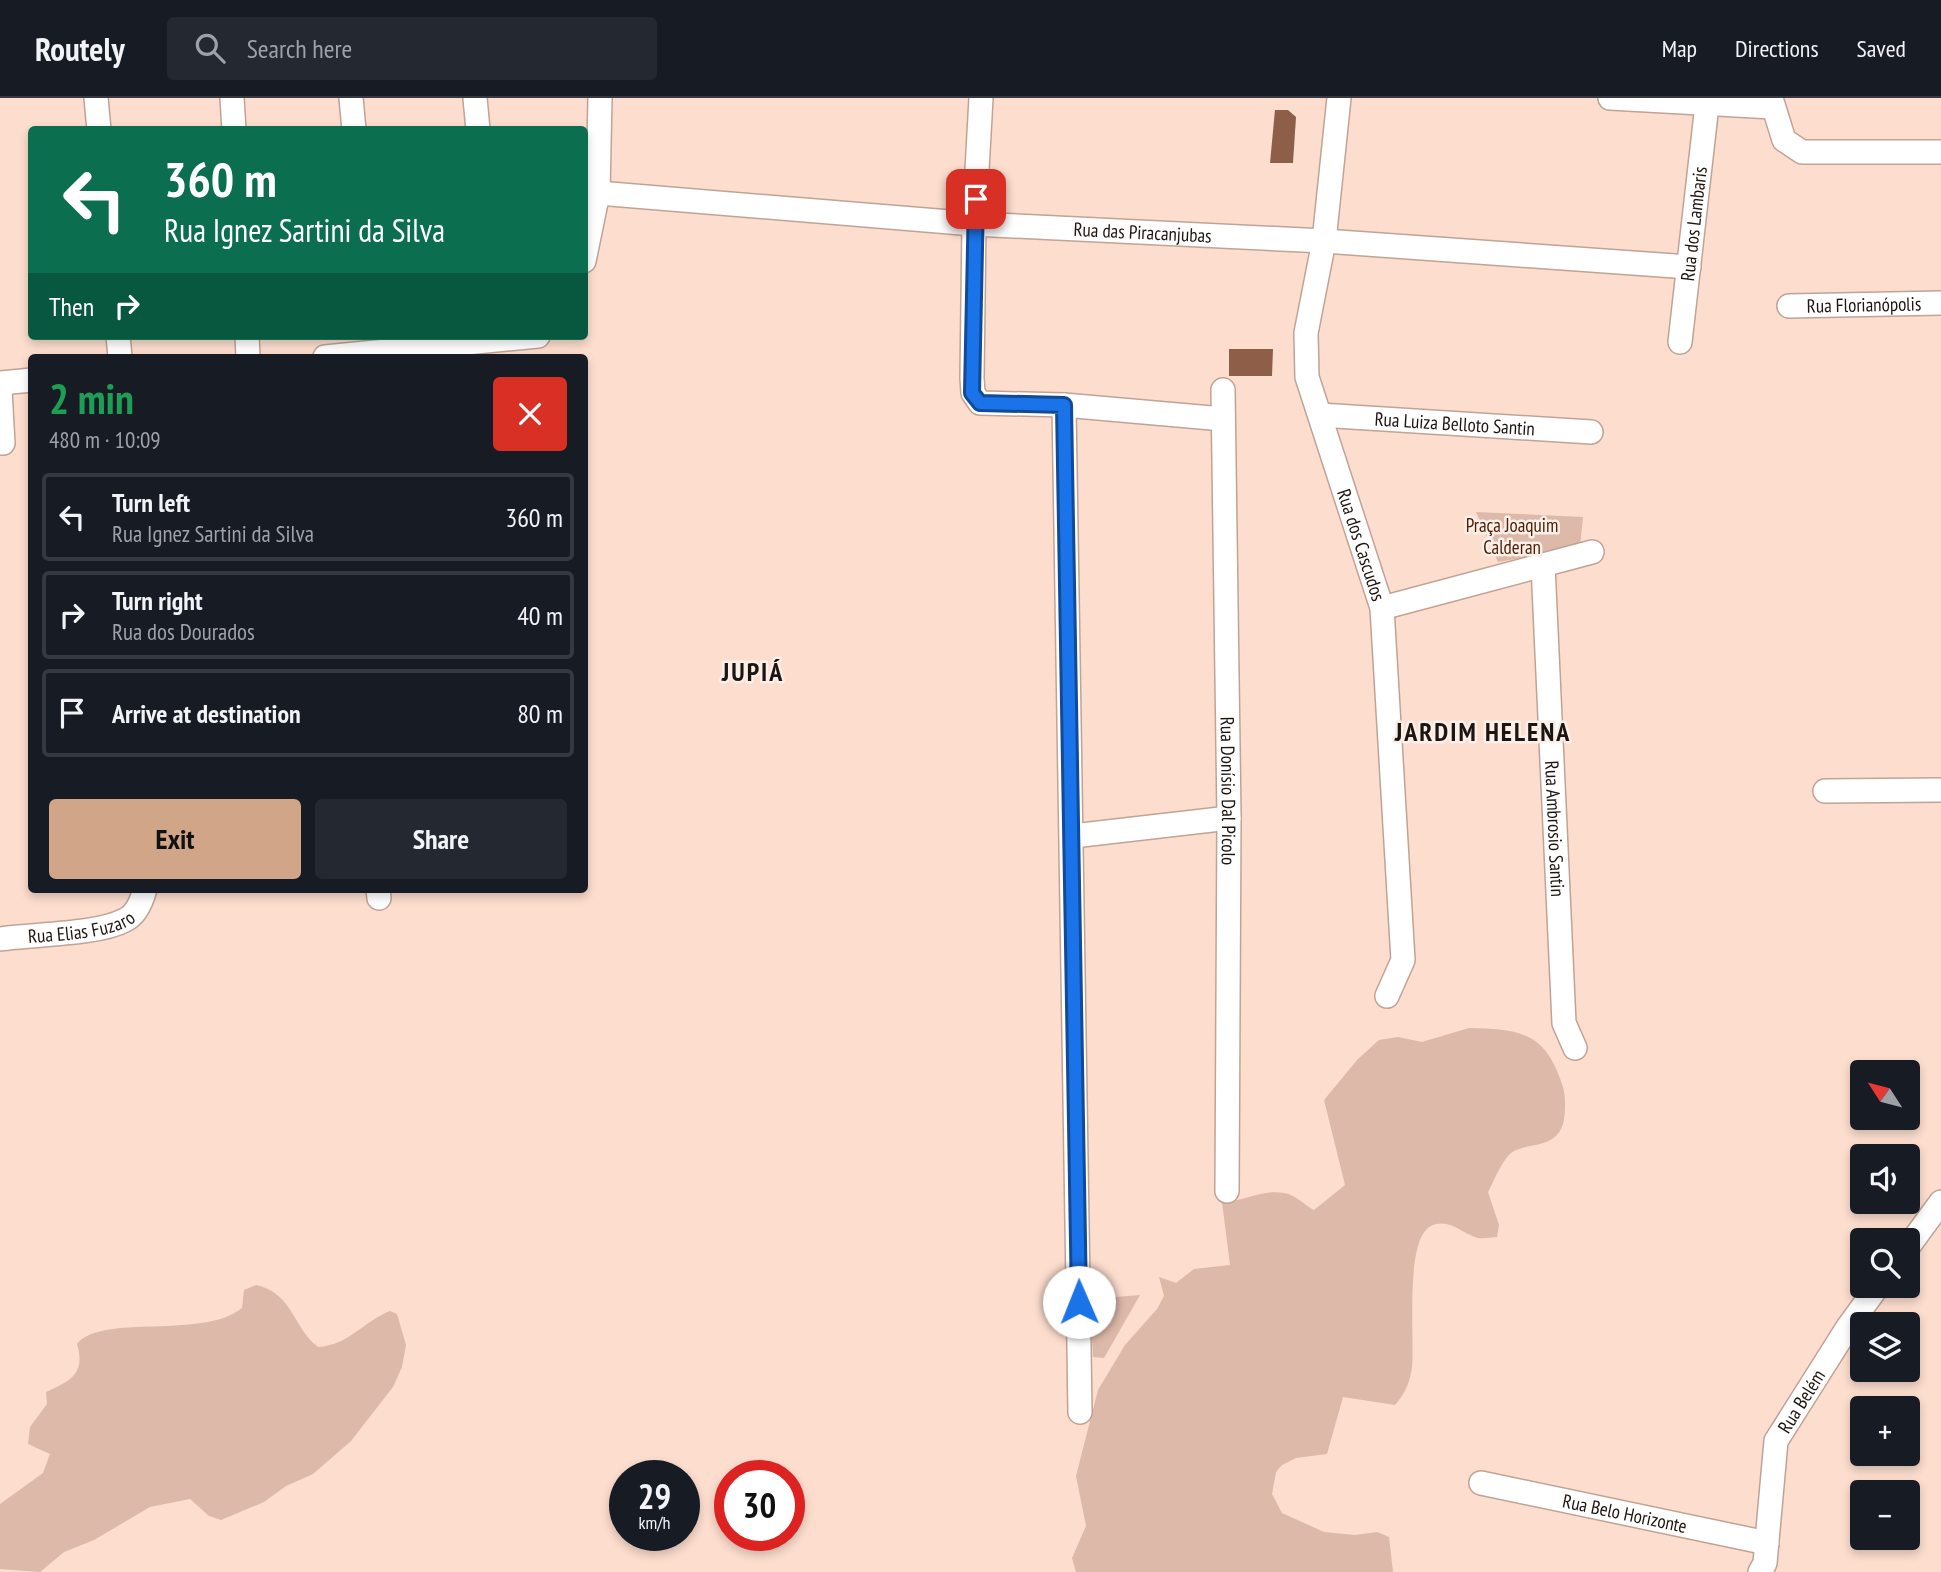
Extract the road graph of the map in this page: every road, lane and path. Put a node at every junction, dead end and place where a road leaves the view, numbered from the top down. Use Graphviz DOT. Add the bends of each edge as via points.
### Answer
graph roads {
  1 [pos="96,98"];
  2 [pos="232,98"];
  3 [pos="351,98"];
  4 [pos="475,98"];
  5 [pos="600,98"];
  6 [pos="981,98"];
  7 [pos="1339,98"];
  8 [pos="1610,98"];
  9 [pos="1771,102"];
  10 [pos="1707,105"];
  11 [pos="99,126"];
  12 [pos="234,126"];
  13 [pos="354,126"];
  14 [pos="478,126"];
  15 [pos="1941,152"];
  16 [pos="598,193"];
  17 [pos="974,224"];
  18 [pos="588,242"];
  19 [pos="1324,242"];
  20 [pos="1689,267"];
  21 [pos="1941,303"];
  22 [pos="1789,306"];
  23 [pos="519,340"];
  24 [pos="1680,342"];
  25 [pos="371,344"];
  26 [pos="500,344"];
  27 [pos="336,354"];
  28 [pos="28,380"];
  29 [pos="0,383"];
  30 [pos="0,390"];
  31 [pos="1223,390"];
  32 [pos="1064,405"];
  33 [pos="1320,415"];
  34 [pos="1223,419"];
  35 [pos="1591,432"];
  36 [pos="3,443"];
  37 [pos="1592,552"];
  38 [pos="1543,565"];
  39 [pos="1382,608"];
  40 [pos="1941,790"];
  41 [pos="1825,791"];
  42 [pos="1229,818"];
  43 [pos="1073,836"];
  44 [pos="144,893"];
  45 [pos="0,939"];
  46 [pos="1387,996"];
  47 [pos="1575,1048"];
  48 [pos="1227,1191"];
  49 [pos="1941,1202"];
  50 [pos="1920,1231"];
  51 [pos="1869,1298"];
  52 [pos="1080,1412"];
  53 [pos="1481,1483"];
  54 [pos="1767,1543"];
  55 [pos="1760,1572"];
  1 -- 11 [label="street"];
  2 -- 12 [label="street"];
  3 -- 13 [label="street"];
  4 -- 14 [label="street"];
  5 -- 16 [label="street"];
  6 -- 17 [label="street"];
  7 -- 19 [label="street, Rua dos Cascudos"];
  8 -- 10 [label="street"];
  9 -- 10 [label="street"];
  9 -- 15 [label="street" via="1784,140 1802,152"];
  10 -- 20 [label="street, Rua dos Lambaris"];
  16 -- 17 [label="street, Rua das Piracanjubas"];
  16 -- 18 [label="street"];
  17 -- 19 [label="street, Rua das Piracanjubas"];
  17 -- 32 [label="street" via="972,393 980,403"];
  19 -- 20 [label="street, Rua das Piracanjubas"];
  19 -- 33 [label="street, Rua dos Cascudos" via="1306,332 1307,377"];
  20 -- 24 [label="street, Rua dos Lambaris"];
  21 -- 22 [label="street, Rua Florianópolis"];
  23 -- 26 [label="street"];
  25 -- 26 [label="street"];
  25 -- 27 [label="street"];
  28 -- 29 [label="street"];
  30 -- 36 [label="street"];
  31 -- 34 [label="street, Rua Donísio Dal Picolo"];
  32 -- 34 [label="street"];
  32 -- 43 [label="street"];
  33 -- 35 [label="street, Rua Luiza Belloto Santin"];
  33 -- 39 [label="street, Rua dos Cascudos"];
  34 -- 42 [label="street, Rua Donísio Dal Picolo"];
  37 -- 38 [label="street"];
  38 -- 39 [label="street"];
  38 -- 47 [label="street, Rua Ambrosio Santin" via="1564,1023"];
  39 -- 46 [label="street, Rua dos Cascudos" via="1403,960"];
  40 -- 41 [label="street"];
  42 -- 43 [label="street"];
  42 -- 48 [label="street, Rua Donísio Dal Picolo"];
  43 -- 52 [label="street"];
  44 -- 45 [label="street, Rua Elias Fuzaro" via="127,920"];
  49 -- 50 [label="street"];
  51 -- 54 [label="street, Rua Belém" via="1776,1441"];
  53 -- 54 [label="street, Rua Belo Horizonte"];
  54 -- 55 [label="street, Rua Belém"];
}
